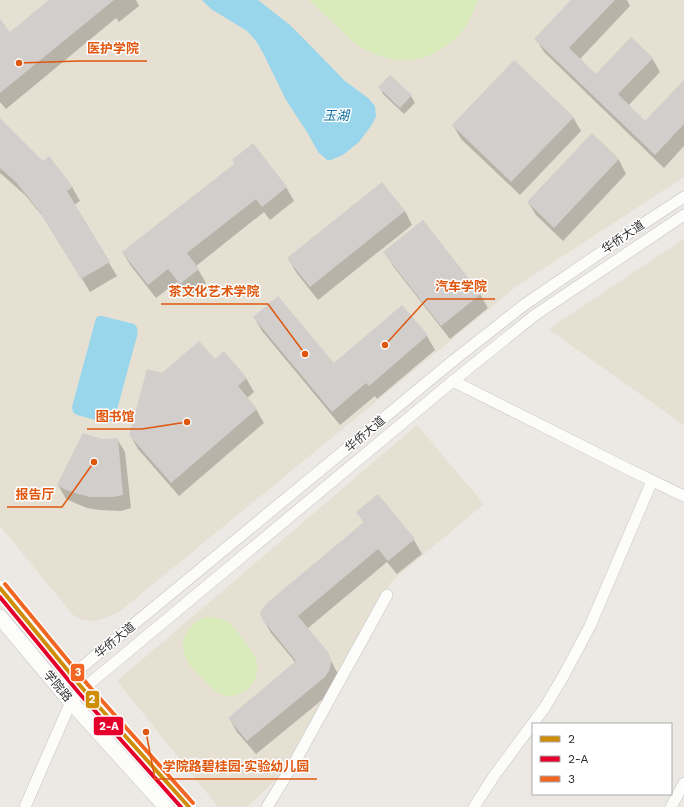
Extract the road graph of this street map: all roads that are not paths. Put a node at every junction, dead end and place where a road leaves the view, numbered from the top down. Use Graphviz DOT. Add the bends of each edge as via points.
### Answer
graph roads {
  1 [pos="684,197"];
  2 [pos="684,215"];
  3 [pos="453,381"];
  4 [pos="652,481"];
  5 [pos="684,496"];
  6 [pos="0,588"];
  7 [pos="387,595"];
  8 [pos="0,617"];
  9 [pos="71,676"];
  10 [pos="59,688"];
  11 [pos="83,690"];
  12 [pos="71,702"];
  13 [pos="533,723"];
  14 [pos="532,725"];
  15 [pos="684,783"];
  16 [pos="25,807"];
  17 [pos="166,807"];
  18 [pos="189,807"];
  19 [pos="267,807"];
  20 [pos="474,807"];
  21 [pos="671,807"];
  1 -- 9 [label="street, 华侨大道" via="511,314"];
  2 -- 3 [label="street, 华侨大道" via="535,315"];
  3 -- 4 [label="street"];
  3 -- 11 [label="street, 华侨大道"];
  4 -- 5 [label="street"];
  4 -- 13 [label="street" via="590,626 564,675"];
  6 -- 9 [label="main road, 学院路"];
  7 -- 19 [label="street"];
  8 -- 10 [label="main road, 学院路"];
  9 -- 10 [label="street, 华侨大道"];
  9 -- 11 [label="main road, 学院路"];
  10 -- 12 [label="main road, 学院路"];
  11 -- 12 [label="street, 华侨大道"];
  11 -- 18 [label="main road, 学院路"];
  12 -- 16 [label="street"];
  12 -- 17 [label="main road, 学院路"];
  14 -- 20 [label="street"];
  15 -- 21 [label="street"];
}
